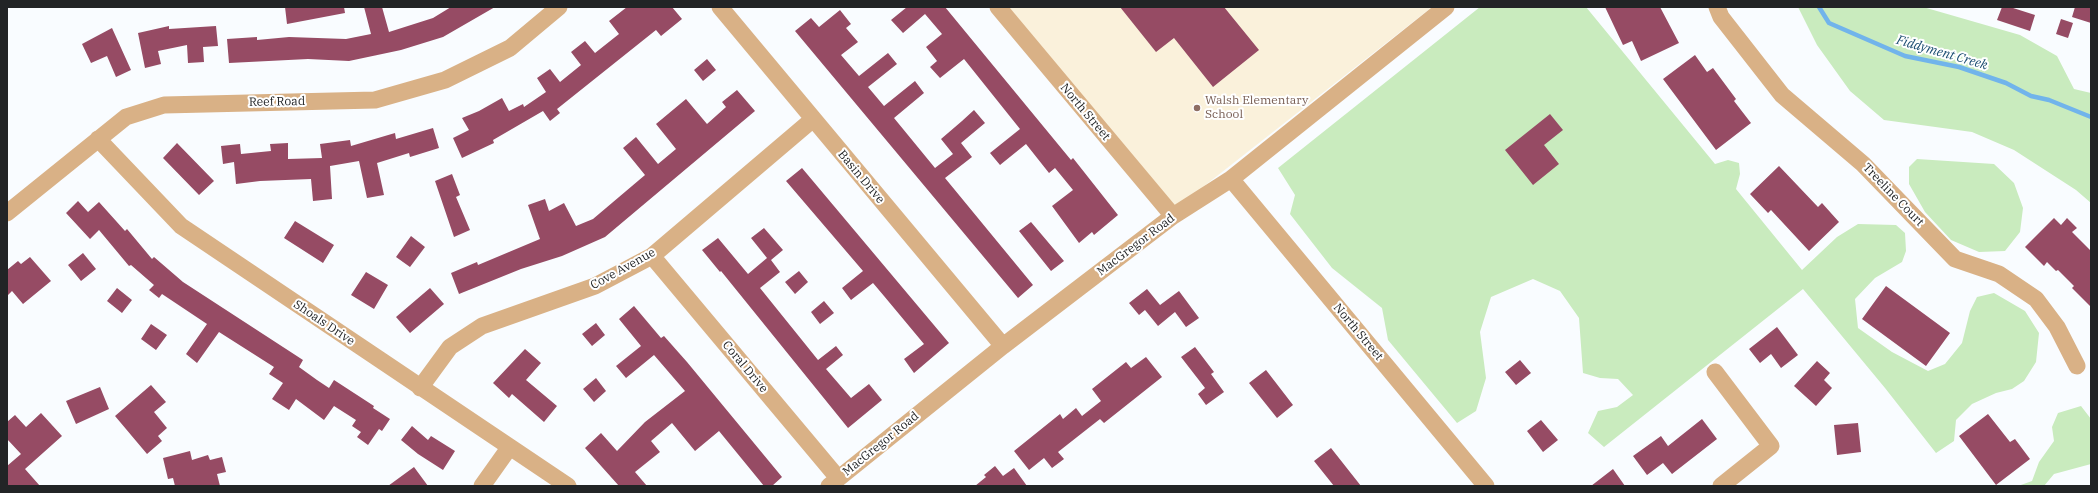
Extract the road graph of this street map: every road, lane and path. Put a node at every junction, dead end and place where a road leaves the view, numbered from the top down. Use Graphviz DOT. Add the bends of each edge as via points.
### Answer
graph roads {
  1 [pos="559,7"];
  2 [pos="720,7"];
  3 [pos="998,7"];
  4 [pos="1446,7"];
  5 [pos="1717,7"];
  6 [pos="812,120"];
  7 [pos="98,139"];
  8 [pos="1231,179"];
  9 [pos="7,213"];
  10 [pos="1172,216"];
  11 [pos="652,256"];
  12 [pos="1003,346"];
  13 [pos="2077,366"];
  14 [pos="1715,372"];
  15 [pos="420,388"];
  16 [pos="509,448"];
  17 [pos="834,482"];
  18 [pos="482,486"];
  19 [pos="568,486"];
  20 [pos="1486,486"];
  21 [pos="1721,486"];
  1 -- 7 [label="street, Reef Road" via="510,48 438,82 375,100 164,104 126,117"];
  2 -- 6 [label="street, Basin Drive"];
  3 -- 10 [label="street, North Street"];
  4 -- 8 [label="street, MacGregor Road"];
  5 -- 13 [label="street, Treeline Court" via="1721,17 1782,95 1863,164 1955,259 1999,274 2036,300 2057,327"];
  6 -- 11 [label="street, Cove Avenue"];
  6 -- 12 [label="street, Basin Drive"];
  7 -- 9 [label="street, Reef Road"];
  7 -- 15 [label="street, Shoals Drive" via="181,226"];
  8 -- 10 [label="street, MacGregor Road"];
  8 -- 20 [label="street, North Street"];
  10 -- 12 [label="street, MacGregor Road"];
  11 -- 15 [label="street, Cove Avenue" via="595,286 482,326 450,348"];
  11 -- 17 [label="street, Coral Drive"];
  12 -- 17 [label="street, MacGregor Road"];
  14 -- 21 [label="street" via="1771,446"];
  15 -- 16 [label="street, Shoals Drive"];
  16 -- 18 [label="street"];
  16 -- 19 [label="street, Shoals Drive"];
}
